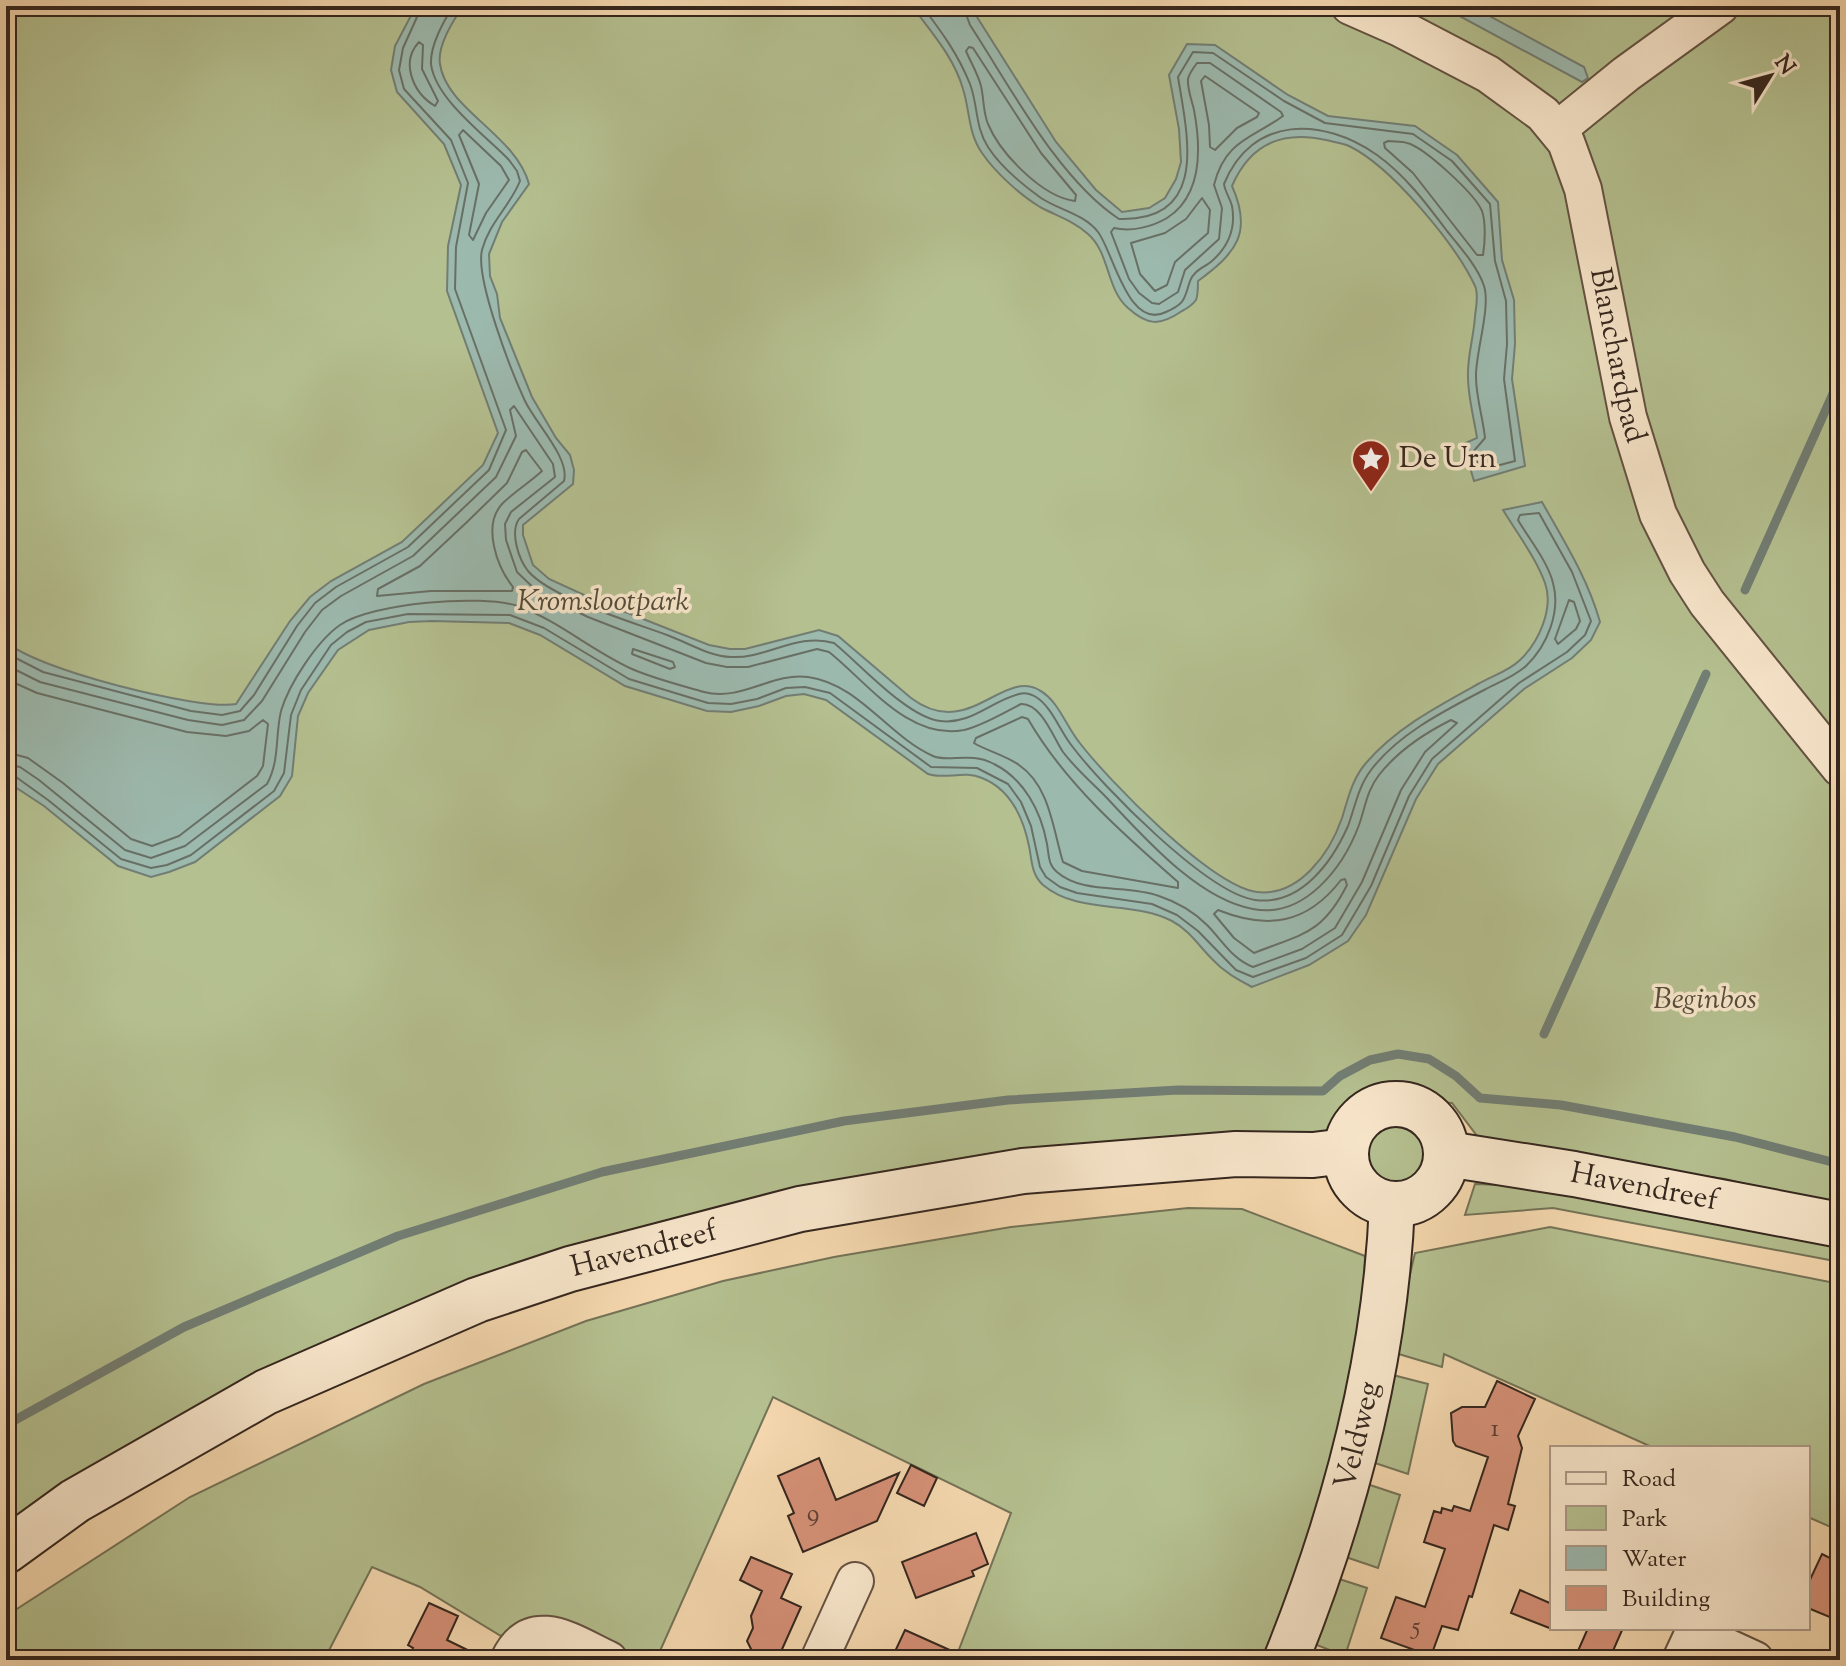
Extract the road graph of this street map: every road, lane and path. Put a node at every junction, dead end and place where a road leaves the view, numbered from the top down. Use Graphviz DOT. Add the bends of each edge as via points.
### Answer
graph roads {
  1 [pos="1350,6"];
  2 [pos="1720,6"];
  3 [pos="1557,130"];
  4 [pos="1840,768"];
  5 [pos="1346,1151"];
  6 [pos="1447,1154"];
  7 [pos="1392,1204"];
  8 [pos="1840,1225"];
  9 [pos="6,1551"];
  10 [pos="855,1581"];
  11 [pos="509,1660"];
  12 [pos="609,1660"];
  13 [pos="819,1660"];
  14 [pos="1286,1660"];
  15 [pos="1681,1660"];
  16 [pos="1755,1660"];
  1 -- 3 [label="street, Blanchardpad" via="1488,74"];
  2 -- 3 [label="street"];
  3 -- 4 [label="street, Blanchardpad" via="1573,156 1583,189 1628,417 1658,514 1707,603"];
  5 -- 6 [label="street" via="1359,1120 1389,1103 1422,1110 1436,1121"];
  5 -- 7 [label="street" via="1347,1167 1364,1193"];
  5 -- 9 [label="street, Havendreef" via="1023,1171 800,1209 570,1269 477,1300 266,1392 75,1501"];
  6 -- 7 [label="street" via="1444,1170 1430,1190 1409,1203"];
  6 -- 8 [label="street, Havendreef"];
  7 -- 14 [label="street, Veldweg" via="1382,1315 1365,1406 1348,1478"];
  10 -- 13 [label="street"];
  11 -- 12 [label="street" via="527,1637 545,1633"];
  15 -- 16 [label="street" via="1694,1632"];
}
